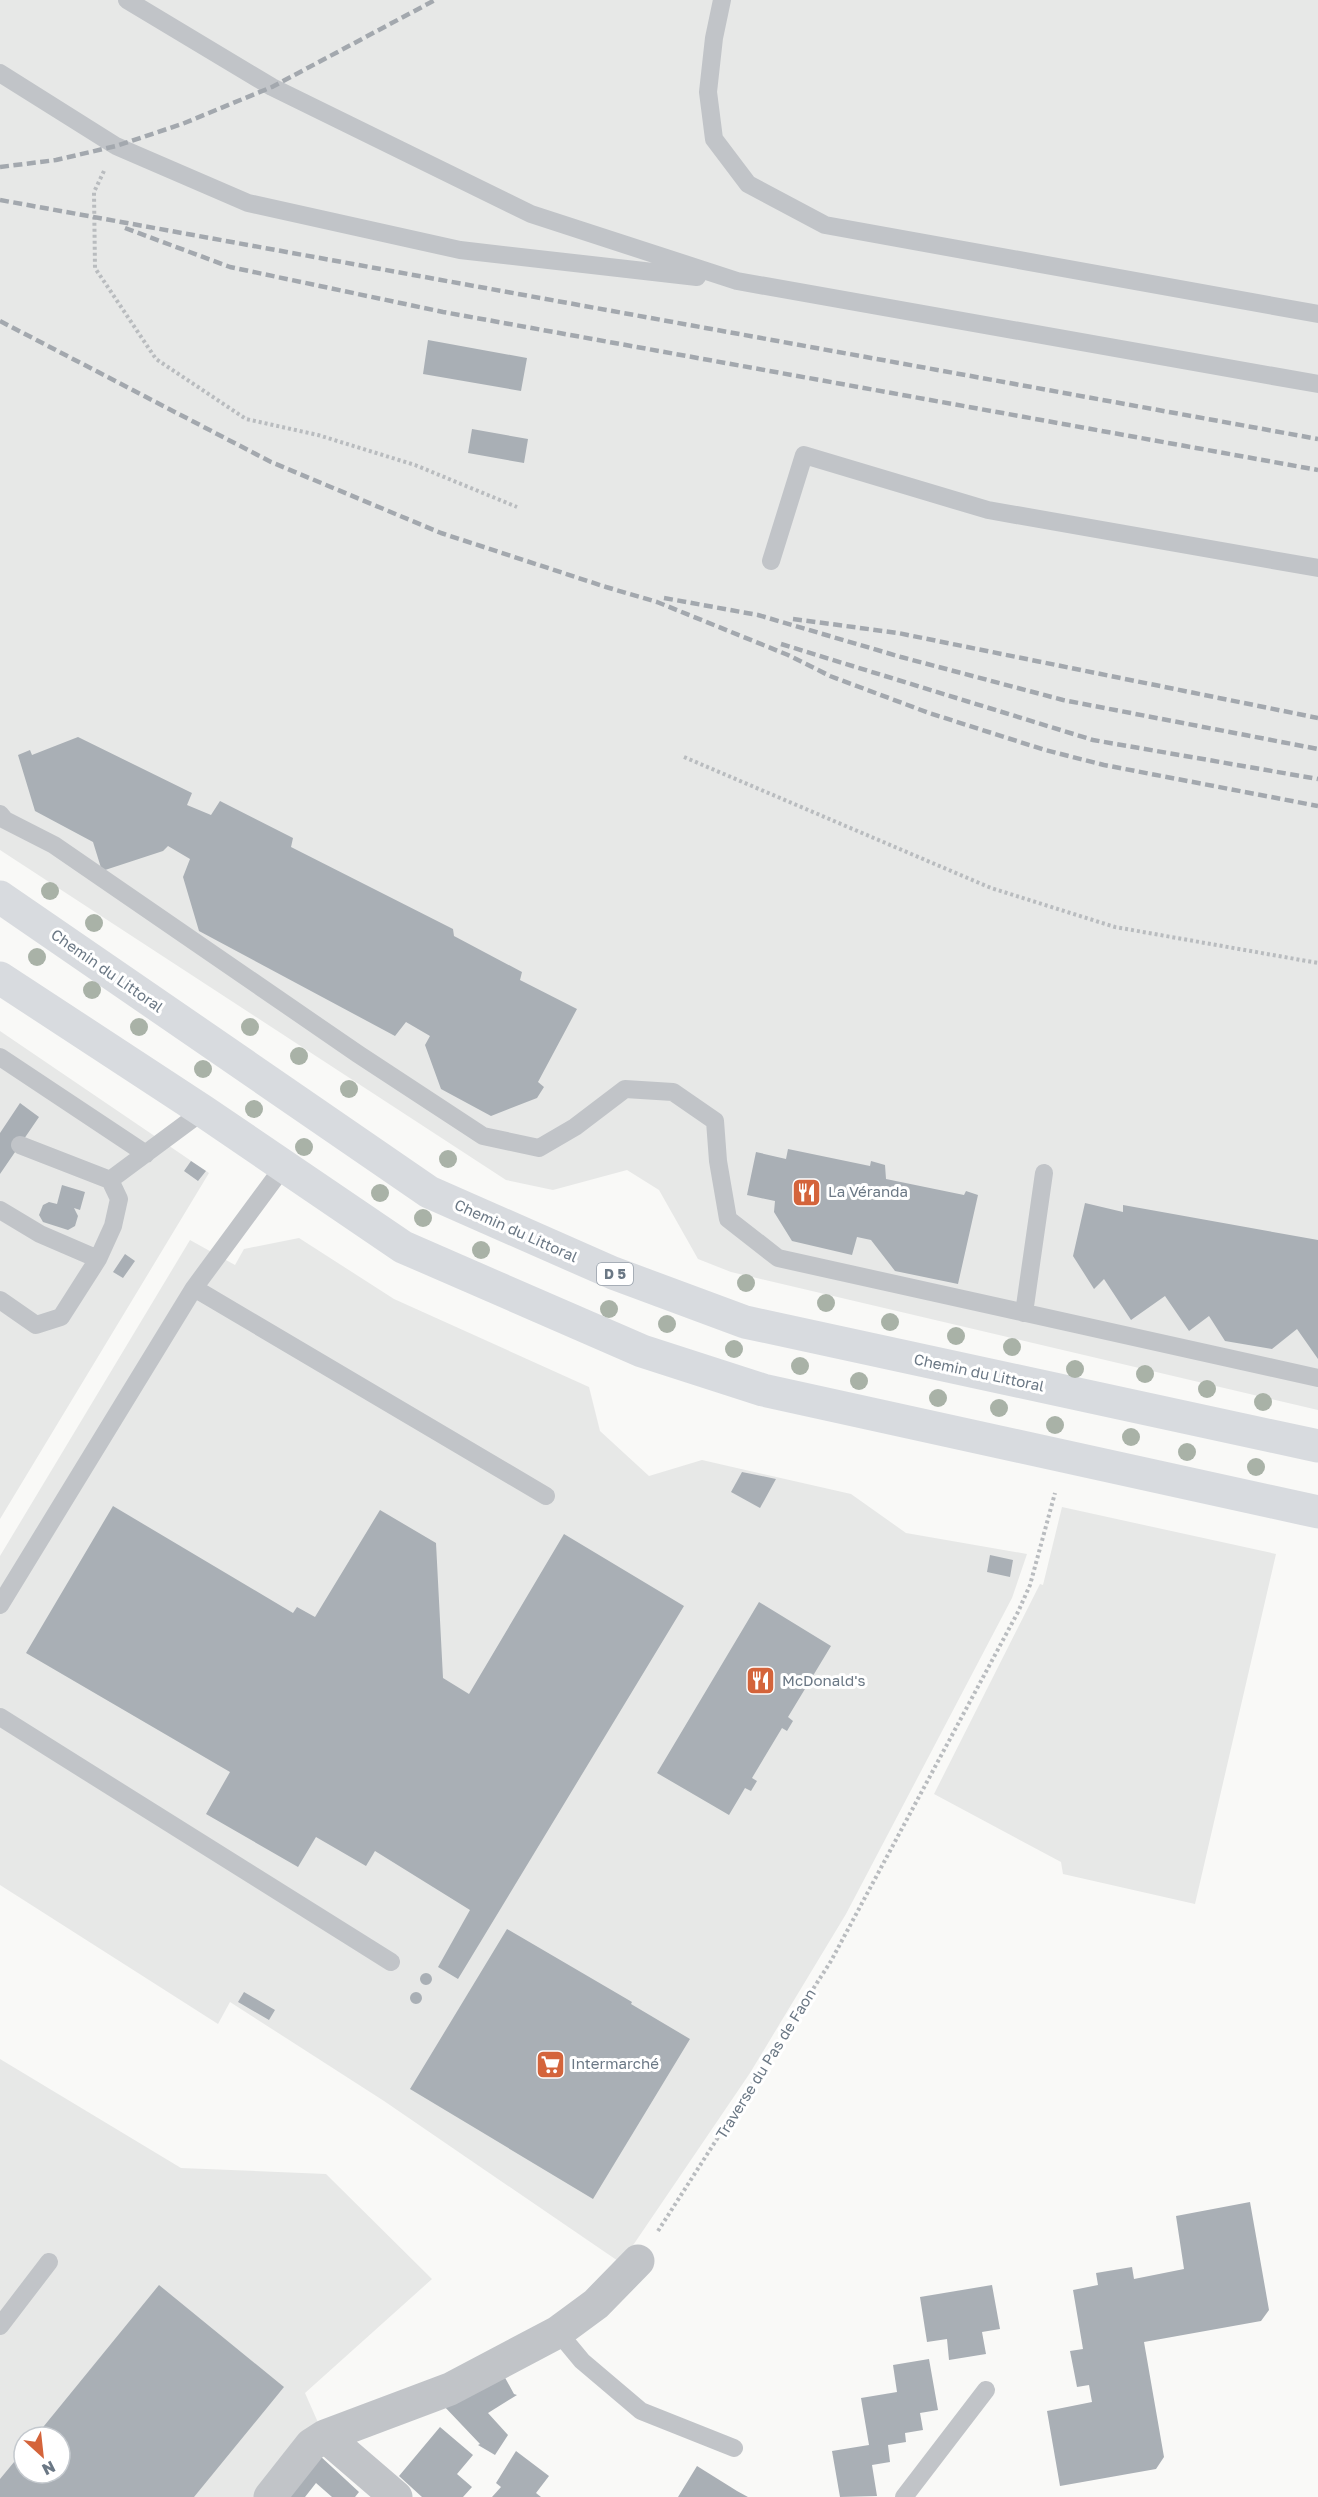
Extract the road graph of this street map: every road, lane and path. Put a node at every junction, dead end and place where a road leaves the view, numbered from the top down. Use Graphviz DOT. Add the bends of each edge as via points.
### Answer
graph roads {
  1 [pos="127,0"];
  2 [pos="722,0"];
  3 [pos="0,74"];
  4 [pos="116,146"];
  5 [pos="737,281"];
  6 [pos="1318,314"];
  7 [pos="1318,384"];
  8 [pos="517,507"];
  9 [pos="771,561"];
  10 [pos="1318,568"];
  11 [pos="684,757"];
  12 [pos="0,814"];
  13 [pos="0,897"];
  14 [pos="1318,963"];
  15 [pos="0,978"];
  16 [pos="0,1057"];
  17 [pos="203,1111"];
  18 [pos="20,1145"];
  19 [pos="146,1154"];
  20 [pos="284,1166"];
  21 [pos="1044,1173"];
  22 [pos="110,1180"];
  23 [pos="0,1210"];
  24 [pos="98,1259"];
  25 [pos="194,1288"];
  26 [pos="0,1300"];
  27 [pos="1024,1313"];
  28 [pos="1318,1378"];
  29 [pos="1318,1446"];
  30 [pos="1062,1455"];
  31 [pos="546,1496"];
  32 [pos="1318,1512"];
  33 [pos="0,1605"];
  34 [pos="0,1717"];
  35 [pos="391,1962"];
  36 [pos="638,2261"];
  37 [pos="49,2262"];
  38 [pos="0,2326"];
  39 [pos="558,2332"];
  40 [pos="986,2390"];
  41 [pos="325,2436"];
  42 [pos="734,2448"];
  43 [pos="270,2497"];
  44 [pos="396,2497"];
  45 [pos="904,2497"];
  1 -- 5 [label="lane" via="272,87 531,214"];
  2 -- 6 [label="lane" via="708,92 714,139 747,184 825,225"];
  3 -- 4 [label="lane"];
  4 -- 5 [label="lane" via="248,203 437,245"];
  4 -- 8 [label="path" via="94,192 95,268 156,359 246,419 318,435 415,465"];
  5 -- 7 [label="lane"];
  9 -- 10 [label="lane" via="804,455 988,510"];
  11 -- 14 [label="path" via="991,888 1115,927"];
  12 -- 27 [label="lane" via="54,845 483,1136 539,1148 575,1127 625,1089 673,1092 715,1121 728,1219 778,1258"];
  13 -- 29 [label="main road, Chemin du Littoral / D 5" via="429,1192 613,1273 745,1322"];
  15 -- 17 [label="main road"];
  16 -- 19 [label="lane"];
  17 -- 19 [label="lane"];
  17 -- 20 [label="main road"];
  18 -- 22 [label="lane"];
  19 -- 22 [label="lane"];
  20 -- 25 [label="lane"];
  20 -- 30 [label="main road" via="403,1247 642,1351 763,1390"];
  21 -- 27 [label="lane"];
  22 -- 24 [label="lane" via="119,1199 113,1226"];
  23 -- 24 [label="lane" via="40,1234"];
  24 -- 26 [label="lane" via="61,1317 36,1325"];
  25 -- 31 [label="lane"];
  25 -- 33 [label="lane"];
  27 -- 28 [label="lane"];
  30 -- 32 [label="main road"];
  30 -- 36 [label="path, Traverse du Pas de Faon" via="1053,1508 1030,1585 1002,1642 831,1961"];
  34 -- 35 [label="lane"];
  36 -- 39 [label="street" via="596,2304"];
  37 -- 38 [label="lane"];
  39 -- 41 [label="street" via="450,2389"];
  39 -- 42 [label="lane" via="582,2361 640,2411"];
  40 -- 45 [label="lane"];
  41 -- 43 [label="street" via="311,2445"];
  41 -- 44 [label="street"];
}
